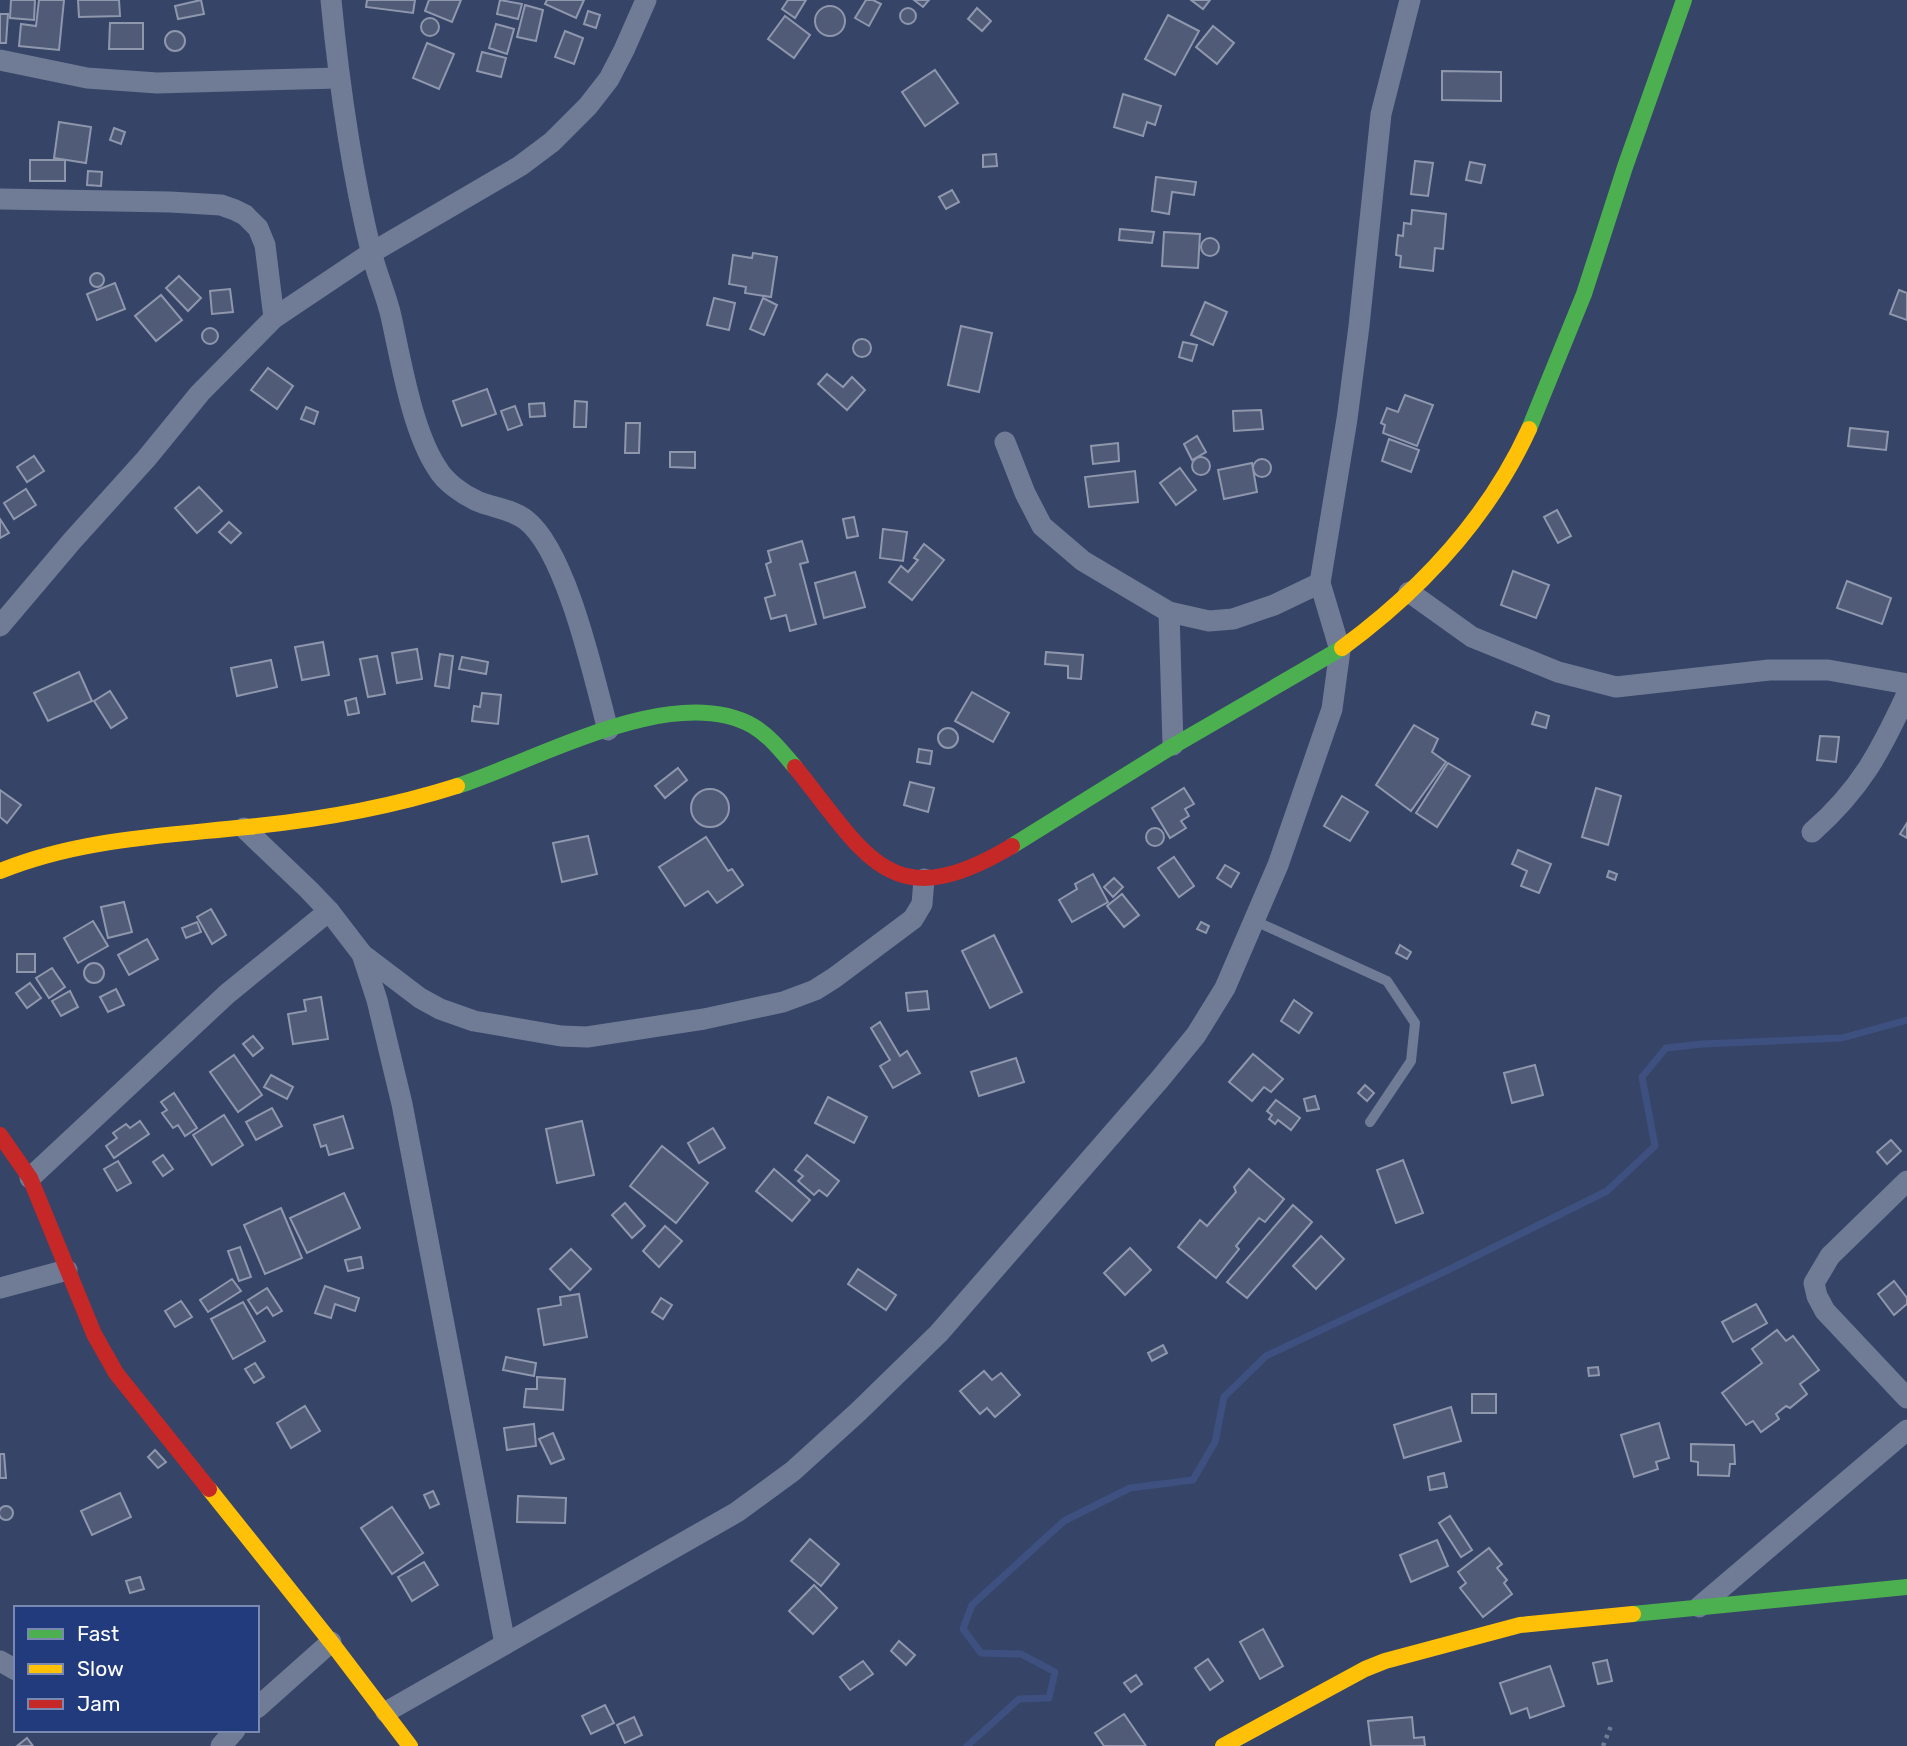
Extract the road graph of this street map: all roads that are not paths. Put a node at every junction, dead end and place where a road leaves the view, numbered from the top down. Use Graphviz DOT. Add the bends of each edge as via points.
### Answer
graph roads {
  1 [pos="331,0"];
  2 [pos="646,0"];
  3 [pos="1410,0"];
  4 [pos="1684,0"];
  5 [pos="0,60"];
  6 [pos="338,78"];
  7 [pos="0,199"];
  8 [pos="371,253"];
  9 [pos="274,318"];
  10 [pos="1005,442"];
  11 [pos="1320,583"];
  12 [pos="1409,592"];
  13 [pos="1170,612"];
  14 [pos="0,626"];
  15 [pos="1340,650"];
  16 [pos="1907,684"];
  17 [pos="1907,694"];
  18 [pos="608,730"];
  19 [pos="1173,745"];
  20 [pos="244,828"];
  21 [pos="1812,832"];
  22 [pos="0,871"];
  23 [pos="925,879"];
  24 [pos="329,911"];
  25 [pos="1252,920"];
  26 [pos="362,954"];
  27 [pos="1370,1122"];
  28 [pos="0,1135"];
  29 [pos="30,1178"];
  30 [pos="1907,1181"];
  31 [pos="66,1270"];
  32 [pos="0,1288"];
  33 [pos="1907,1398"];
  34 [pos="1907,1430"];
  35 [pos="1907,1587"];
  36 [pos="1697,1609"];
  37 [pos="331,1642"];
  38 [pos="505,1644"];
  39 [pos="259,1705"];
  40 [pos="386,1712"];
  41 [pos="233,1732"];
  42 [pos="221,1746"];
  43 [pos="410,1746"];
  44 [pos="1223,1746"];
  1 -- 6 [label="street"];
  2 -- 8 [label="street" via="608,79 589,106 552,142 520,166"];
  3 -- 11 [label="street" via="1381,114 1353,379"];
  4 -- 12 [label="street" via="1571,331 1525,437 1488,502 1438,565"];
  5 -- 6 [label="street" via="88,78 157,83"];
  6 -- 8 [label="street"];
  7 -- 9 [label="street" via="170,202 235,210 258,228 265,245"];
  8 -- 9 [label="street"];
  8 -- 18 [label="street" via="386,294 413,407 436,468 476,500 508,510 538,531 567,590"];
  9 -- 14 [label="street" via="200,393"];
  10 -- 13 [label="street" via="1042,526 1083,561"];
  11 -- 13 [label="street" via="1233,619 1209,621"];
  11 -- 15 [label="street"];
  12 -- 15 [label="street"];
  12 -- 16 [label="street" via="1472,637 1558,672 1616,687 1769,670 1828,670"];
  13 -- 19 [label="street"];
  15 -- 19 [label="street"];
  15 -- 25 [label="street" via="1332,709 1278,866"];
  17 -- 21 [label="street" via="1856,787"];
  18 -- 20 [label="street" via="411,799"];
  18 -- 23 [label="street" via="670,713 694,712 716,713 758,728 866,853 906,877"];
  19 -- 23 [label="street" via="995,855 954,873"];
  20 -- 22 [label="street" via="61,848"];
  20 -- 24 [label="street"];
  23 -- 26 [label="street" via="922,904 913,919 815,990 726,1014 587,1037 505,1027 440,1009"];
  24 -- 26 [label="street"];
  24 -- 29 [label="street" via="227,994"];
  25 -- 27 [label="lane" via="1387,981 1415,1024 1411,1061"];
  25 -- 38 [label="street" via="1225,988 1196,1035 939,1333 858,1412 793,1471 737,1512"];
  26 -- 38 [label="street" via="402,1104"];
  28 -- 29 [label="street"];
  29 -- 31 [label="street"];
  30 -- 33 [label="street" via="1830,1256 1814,1283 1825,1311"];
  31 -- 32 [label="street"];
  31 -- 37 [label="street" via="116,1373"];
  34 -- 36 [label="street"];
  35 -- 36 [label="street"];
  36 -- 44 [label="street" via="1520,1625 1385,1661 1343,1679"];
  37 -- 39 [label="street"];
  37 -- 40 [label="street"];
  38 -- 40 [label="street"];
  40 -- 43 [label="street"];
  41 -- 42 [label="street"];
}
